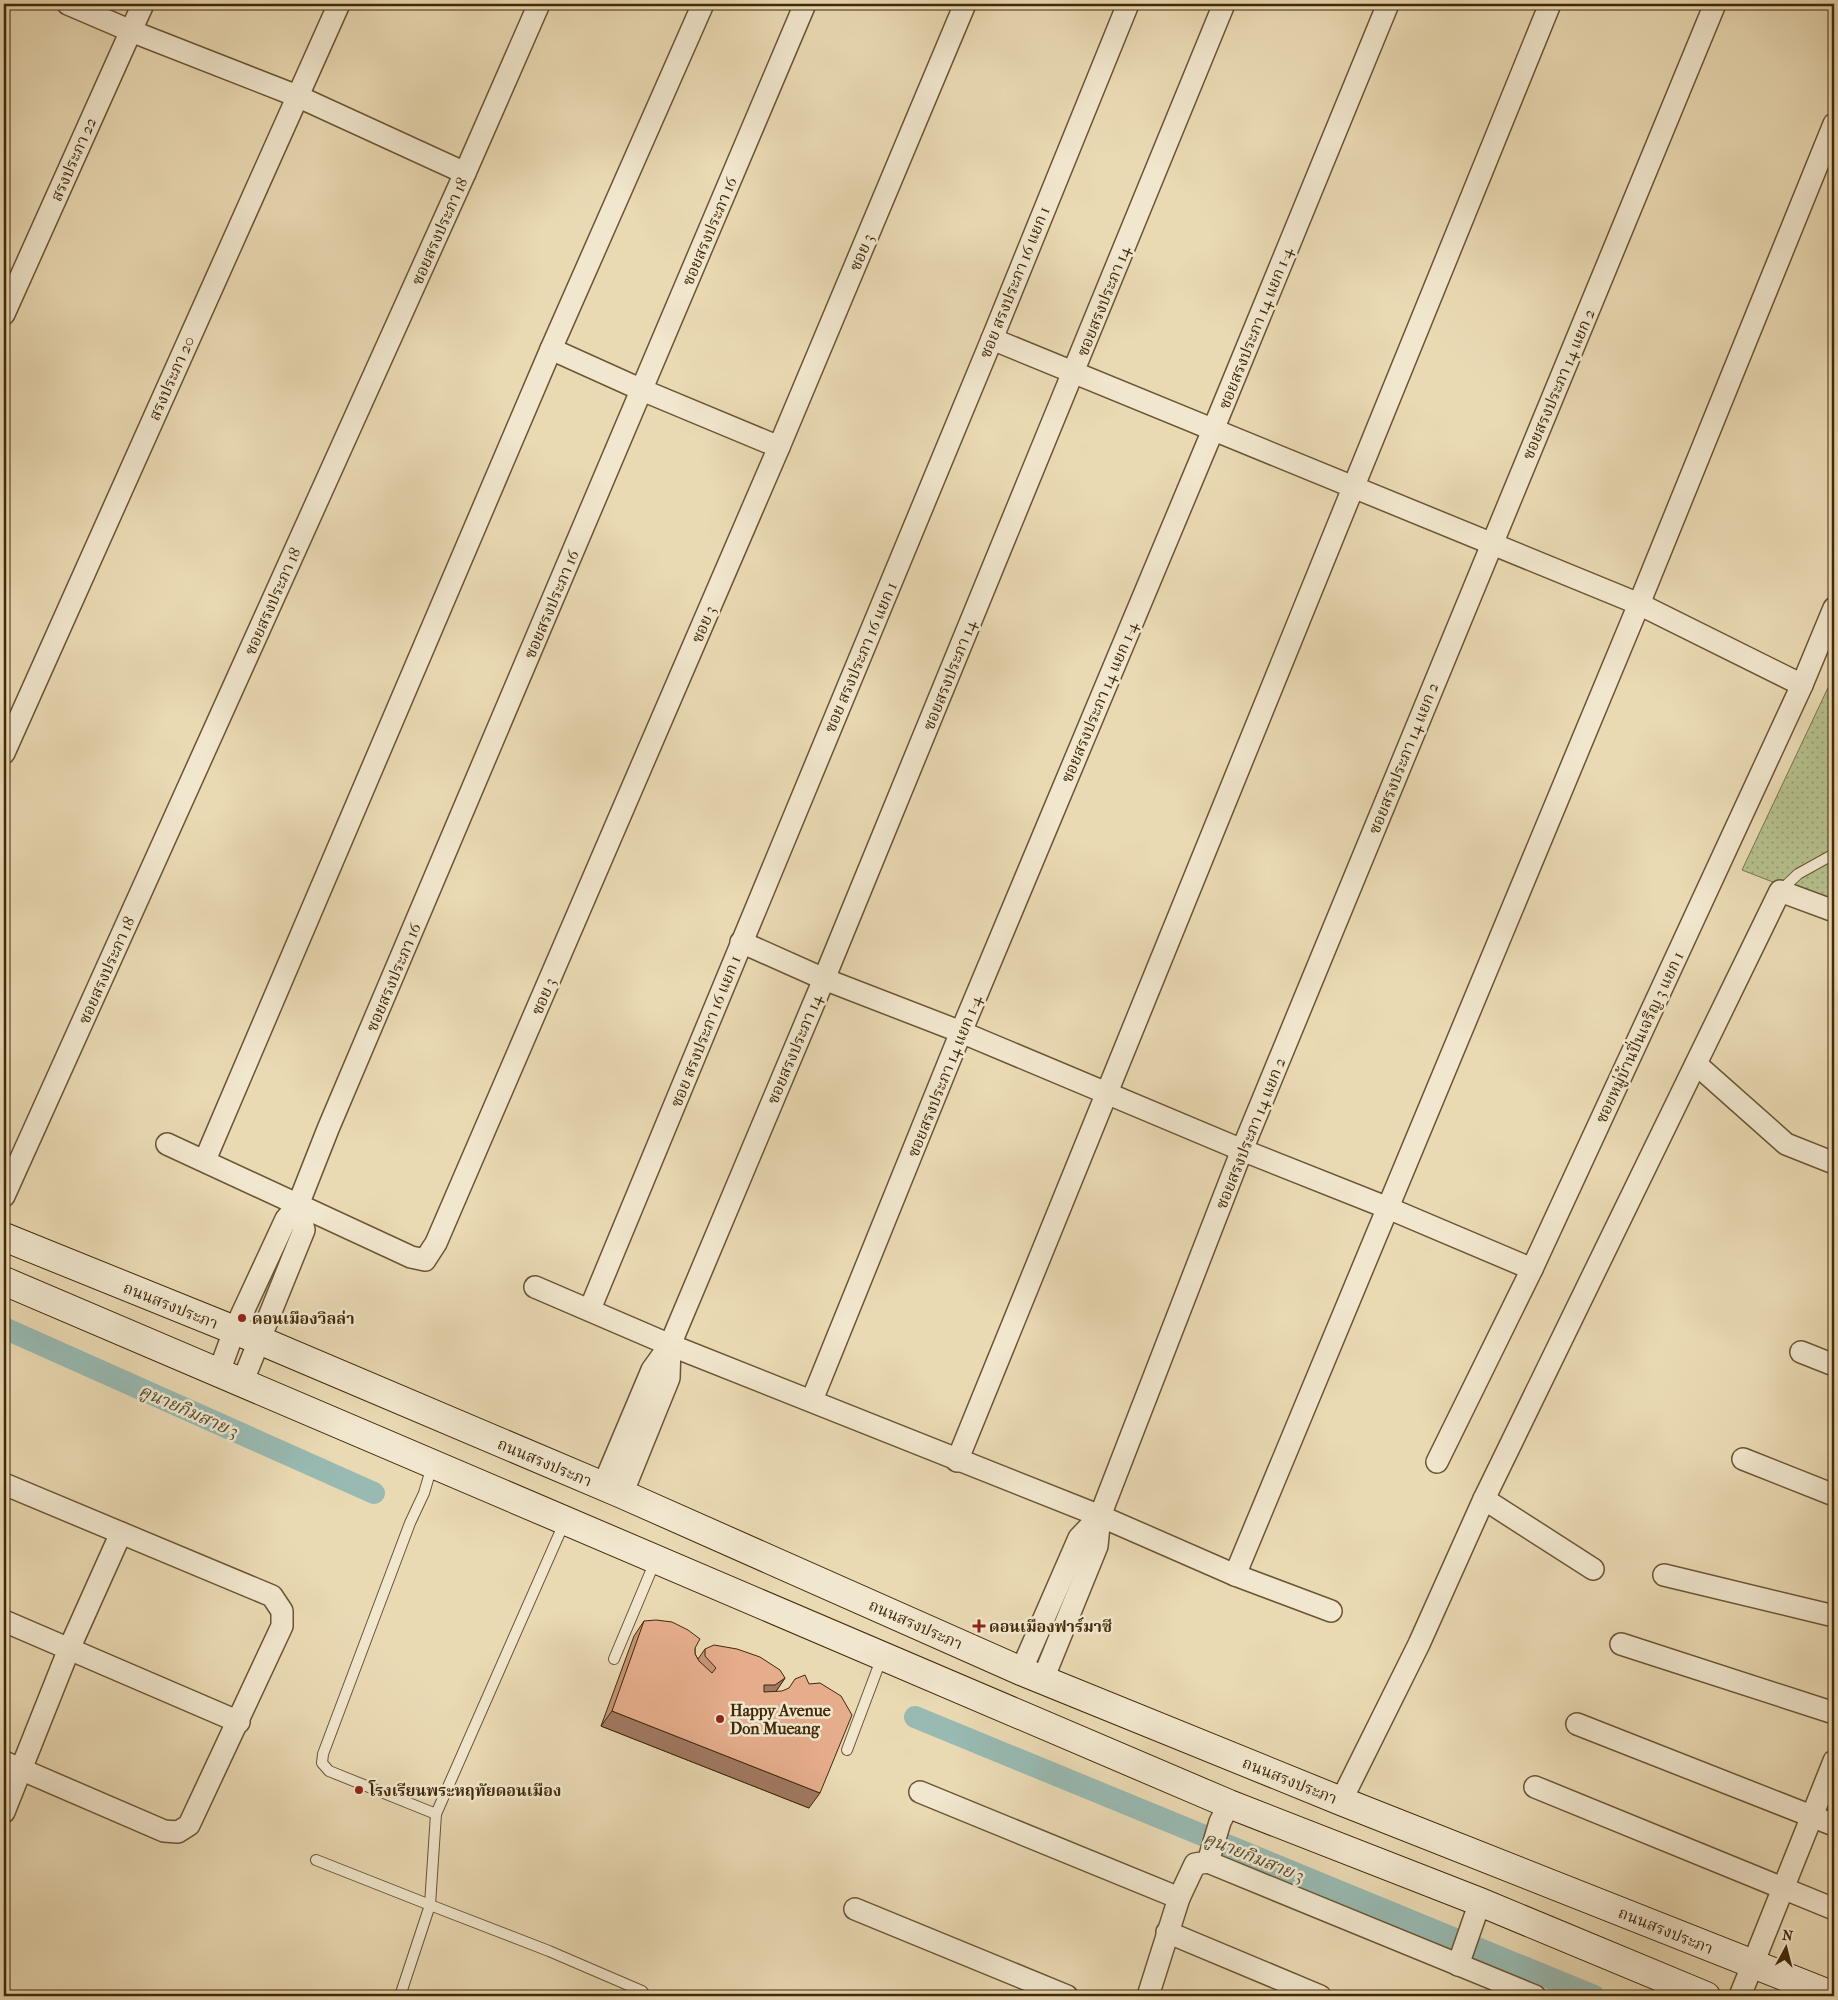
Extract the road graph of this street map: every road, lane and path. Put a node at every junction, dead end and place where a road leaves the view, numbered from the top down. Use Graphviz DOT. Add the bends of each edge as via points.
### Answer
graph roads {
  1 [pos="68,4"];
  2 [pos="143,4"];
  3 [pos="339,4"];
  4 [pos="539,4"];
  5 [pos="703,4"];
  6 [pos="805,4"];
  7 [pos="965,4"];
  8 [pos="1128,4"];
  9 [pos="1224,4"];
  10 [pos="1388,4"];
  11 [pos="1550,4"];
  12 [pos="1715,4"];
  13 [pos="131,31"];
  14 [pos="297,96"];
  15 [pos="1834,124"];
  16 [pos="465,173"];
  17 [pos="4,314"];
  18 [pos="992,339"];
  19 [pos="552,349"];
  20 [pos="1073,373"];
  21 [pos="642,390"];
  22 [pos="1213,430"];
  23 [pos="779,447"];
  24 [pos="1352,487"];
  25 [pos="1491,544"];
  26 [pos="1639,604"];
  27 [pos="1834,608"];
  28 [pos="1802,684"];
  29 [pos="4,753"];
  30 [pos="1834,854"];
  31 [pos="1780,891"];
  32 [pos="1834,911"];
  33 [pos="741,942"];
  34 [pos="824,978"];
  35 [pos="961,1032"];
  36 [pos="1696,1064"];
  37 [pos="1107,1094"];
  38 [pos="167,1144"];
  39 [pos="1242,1150"];
  40 [pos="205,1160"];
  41 [pos="1834,1163"];
  42 [pos="4,1196"];
  43 [pos="298,1205"];
  44 [pos="1388,1208"];
  45 [pos="4,1237"];
  46 [pos="1532,1269"];
  47 [pos="4,1281"];
  48 [pos="535,1287"];
  49 [pos="590,1309"];
  50 [pos="234,1331"];
  51 [pos="259,1340"];
  52 [pos="670,1345"];
  53 [pos="1801,1352"];
  54 [pos="1834,1365"];
  55 [pos="231,1377"];
  56 [pos="812,1400"];
  57 [pos="1744,1459"];
  58 [pos="957,1461"];
  59 [pos="1437,1462"];
  60 [pos="432,1465"];
  61 [pos="4,1484"];
  62 [pos="612,1490"];
  63 [pos="1834,1495"];
  64 [pos="1484,1499"];
  65 [pos="1100,1516"];
  66 [pos="566,1520"];
  67 [pos="121,1533"];
  68 [pos="656,1558"];
  69 [pos="1593,1569"];
  70 [pos="1235,1575"];
  71 [pos="1664,1575"];
  72 [pos="1332,1610"];
  73 [pos="1834,1616"];
  74 [pos="4,1621"];
  75 [pos="1621,1644"];
  76 [pos="69,1649"];
  77 [pos="882,1656"];
  78 [pos="614,1659"];
  79 [pos="1032,1675"];
  80 [pos="1834,1713"];
  81 [pos="239,1722"];
  82 [pos="1577,1724"];
  83 [pos="847,1750"];
  84 [pos="1834,1761"];
  85 [pos="12,1765"];
  86 [pos="1535,1787"];
  87 [pos="920,1792"];
  88 [pos="1341,1801"];
  89 [pos="4,1812"];
  90 [pos="1224,1813"];
  91 [pos="436,1814"];
  92 [pos="1813,1817"];
  93 [pos="1834,1826"];
  94 [pos="1211,1854"];
  95 [pos="316,1860"];
  96 [pos="1784,1888"];
  97 [pos="1179,1898"];
  98 [pos="1480,1902"];
  99 [pos="430,1905"];
  100 [pos="855,1909"];
  101 [pos="1834,1909"];
  102 [pos="1167,1932"];
  103 [pos="1459,1960"];
  104 [pos="1753,1964"];
  105 [pos="400,1996"];
  106 [pos="646,1996"];
  107 [pos="1067,1996"];
  108 [pos="1148,1996"];
  109 [pos="1320,1996"];
  110 [pos="1535,1996"];
  111 [pos="1706,1996"];
  112 [pos="1740,1996"];
  113 [pos="1834,1996"];
  1 -- 13 [label="street"];
  2 -- 13 [label="street, สรงประภา 22"];
  3 -- 14 [label="street, สรงประภา 20"];
  4 -- 16 [label="street, ซอยสรงประภา 18"];
  5 -- 19 [label="street"];
  6 -- 21 [label="street, ซอยสรงประภา 16"];
  7 -- 23 [label="street, ซอย 3"];
  8 -- 18 [label="street, ซอย สรงประภา 16 แยก 1"];
  9 -- 20 [label="street, ซอยสรงประภา 14"];
  10 -- 22 [label="street, ซอยสรงประภา 14 แยก 1-4"];
  11 -- 24 [label="street"];
  12 -- 25 [label="street, ซอยสรงประภา 14 แยก 2"];
  13 -- 14 [label="street"];
  13 -- 17 [label="street, สรงประภา 22"];
  14 -- 16 [label="street"];
  14 -- 29 [label="street, สรงประภา 20"];
  15 -- 26 [label="street"];
  16 -- 42 [label="street, ซอยสรงประภา 18"];
  18 -- 20 [label="street"];
  18 -- 33 [label="street, ซอย สรงประภา 16 แยก 1"];
  19 -- 21 [label="street"];
  19 -- 40 [label="street"];
  20 -- 22 [label="street"];
  20 -- 34 [label="street, ซอยสรงประภา 14"];
  21 -- 23 [label="street"];
  21 -- 43 [label="street, ซอยสรงประภา 16"];
  22 -- 24 [label="street"];
  22 -- 35 [label="street, ซอยสรงประภา 14 แยก 1-4"];
  23 -- 43 [label="street, ซอย 3" via="436,1244 425,1260 411,1257"];
  24 -- 25 [label="street"];
  24 -- 37 [label="street"];
  25 -- 26 [label="street"];
  25 -- 39 [label="street, ซอยสรงประภา 14 แยก 2"];
  26 -- 28 [label="street"];
  26 -- 44 [label="street"];
  27 -- 28 [label="street, ซอยหมู่บ้านปิ่นเจริญ 3 แยก 1"];
  28 -- 46 [label="street, ซอยหมู่บ้านปิ่นเจริญ 3 แยก 1"];
  30 -- 31 [label="lane" via="1798,874"];
  31 -- 32 [label="street"];
  31 -- 36 [label="street"];
  33 -- 34 [label="street"];
  33 -- 49 [label="street, ซอย สรงประภา 16 แยก 1"];
  34 -- 35 [label="street"];
  34 -- 52 [label="street, ซอยสรงประภา 14"];
  35 -- 37 [label="street"];
  35 -- 56 [label="street, ซอยสรงประภา 14 แยก 1-4"];
  36 -- 41 [label="street" via="1786,1144"];
  36 -- 64 [label="street"];
  37 -- 39 [label="street"];
  37 -- 58 [label="street"];
  38 -- 40 [label="street"];
  39 -- 44 [label="street"];
  39 -- 65 [label="street, ซอยสรงประภา 14 แยก 2"];
  40 -- 43 [label="street"];
  43 -- 50 [label="street, ซอยสรงประภา 16" via="286,1219"];
  43 -- 51 [label="street" via="304,1230"];
  44 -- 46 [label="street"];
  44 -- 70 [label="street"];
  45 -- 50 [label="main road, ถนนสรงประภา"];
  46 -- 59 [label="street, ซอยหมู่บ้านปิ่นเจริญ 3 แยก 1"];
  47 -- 55 [label="main road"];
  48 -- 49 [label="street"];
  49 -- 52 [label="street"];
  50 -- 51 [label="main road, ถนนสรงประภา"];
  50 -- 55 [label="street, ซอยสรงประภา 16"];
  51 -- 55 [label="street"];
  51 -- 62 [label="main road, ถนนสรงประภา"];
  52 -- 56 [label="street"];
  52 -- 62 [label="street, ซอยสรงประภา 14" via="652,1370"];
  53 -- 54 [label="street"];
  55 -- 60 [label="main road"];
  56 -- 58 [label="street"];
  57 -- 63 [label="street"];
  58 -- 65 [label="street"];
  60 -- 66 [label="main road"];
  60 -- 91 [label="lane" via="322,1763 329,1771"];
  61 -- 67 [label="street"];
  62 -- 79 [label="main road, ถนนสรงประภา"];
  64 -- 69 [label="street"];
  64 -- 88 [label="street" via="1419,1644"];
  65 -- 70 [label="street"];
  65 -- 79 [label="street" via="1079,1538"];
  66 -- 68 [label="main road"];
  66 -- 91 [label="lane"];
  67 -- 76 [label="street"];
  67 -- 81 [label="street" via="272,1596 282,1611 282,1626"];
  68 -- 77 [label="main road"];
  68 -- 78 [label="lane"];
  70 -- 72 [label="street"];
  71 -- 73 [label="street"];
  74 -- 76 [label="street"];
  75 -- 80 [label="street"];
  76 -- 81 [label="street"];
  76 -- 85 [label="street"];
  77 -- 83 [label="lane"];
  77 -- 90 [label="main road"];
  79 -- 88 [label="main road, ถนนสรงประภา"];
  81 -- 85 [label="street" via="189,1825 178,1832 164,1830"];
  82 -- 92 [label="street"];
  84 -- 92 [label="street"];
  85 -- 89 [label="street"];
  86 -- 96 [label="street"];
  87 -- 97 [label="street"];
  88 -- 104 [label="main road, ถนนสรงประภา"];
  90 -- 94 [label="street"];
  90 -- 98 [label="main road"];
  91 -- 99 [label="lane"];
  92 -- 93 [label="street"];
  92 -- 96 [label="street"];
  94 -- 97 [label="street" via="1195,1864"];
  94 -- 103 [label="street"];
  95 -- 99 [label="lane"];
  96 -- 101 [label="street"];
  96 -- 104 [label="street"];
  97 -- 102 [label="street"];
  98 -- 103 [label="street"];
  98 -- 111 [label="main road"];
  99 -- 105 [label="lane"];
  99 -- 106 [label="lane" via="549,1951 642,1991"];
  100 -- 107 [label="street"];
  102 -- 108 [label="street"];
  102 -- 109 [label="street"];
  103 -- 110 [label="street"];
  104 -- 112 [label="street"];
  104 -- 113 [label="main road, ถนนสรงประภา"];
}
